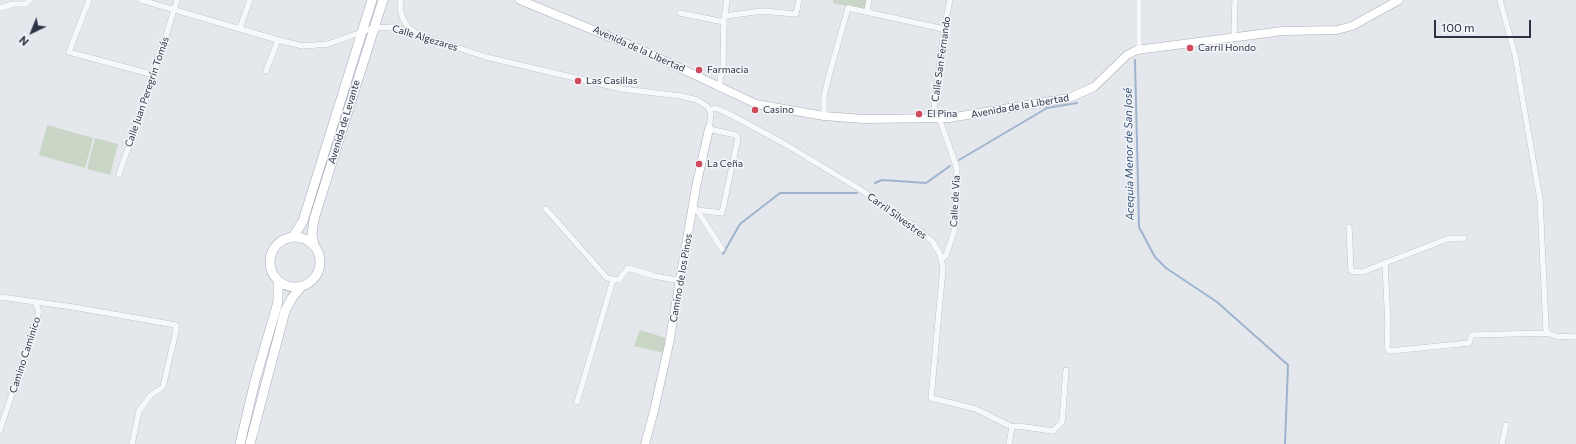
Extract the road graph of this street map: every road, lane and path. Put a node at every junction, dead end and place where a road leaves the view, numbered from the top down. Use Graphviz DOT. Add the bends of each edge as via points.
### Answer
graph roads {
  1 [pos="30,0"];
  2 [pos="89,0"];
  3 [pos="141,0"];
  4 [pos="177,0"];
  5 [pos="250,0"];
  6 [pos="372,0"];
  7 [pos="384,0"];
  8 [pos="401,0"];
  9 [pos="520,0"];
  10 [pos="727,0"];
  11 [pos="799,0"];
  12 [pos="869,0"];
  13 [pos="950,0"];
  14 [pos="1139,0"];
  15 [pos="1235,0"];
  16 [pos="1399,0"];
  17 [pos="1500,0"];
  18 [pos="533,2"];
  19 [pos="0,8"];
  20 [pos="175,9"];
  21 [pos="867,12"];
  22 [pos="680,13"];
  23 [pos="725,16"];
  24 [pos="724,22"];
  25 [pos="240,28"];
  26 [pos="373,28"];
  27 [pos="944,29"];
  28 [pos="363,30"];
  29 [pos="420,35"];
  30 [pos="1234,36"];
  31 [pos="278,40"];
  32 [pos="1139,49"];
  33 [pos="266,71"];
  34 [pos="154,76"];
  35 [pos="719,86"];
  36 [pos="710,110"];
  37 [pos="824,116"];
  38 [pos="936,118"];
  39 [pos="709,129"];
  40 [pos="119,174"];
  41 [pos="546,209"];
  42 [pos="695,209"];
  43 [pos="1349,227"];
  44 [pos="293,237"];
  45 [pos="1464,238"];
  46 [pos="314,245"];
  47 [pos="722,249"];
  48 [pos="941,260"];
  49 [pos="1385,263"];
  50 [pos="278,280"];
  51 [pos="613,280"];
  52 [pos="681,281"];
  53 [pos="301,287"];
  54 [pos="0,297"];
  55 [pos="35,302"];
  56 [pos="1548,333"];
  57 [pos="1576,337"];
  58 [pos="1066,370"];
  59 [pos="577,402"];
  60 [pos="1506,425"];
  61 [pos="1012,427"];
  62 [pos="0,430"];
  63 [pos="132,444"];
  64 [pos="240,444"];
  65 [pos="250,444"];
  66 [pos="645,444"];
  67 [pos="1009,444"];
  68 [pos="1502,444"];
  1 -- 19 [label="street" via="25,4 12,4"];
  2 -- 34 [label="street" via="69,52"];
  3 -- 20 [label="street, Calle Algezares"];
  4 -- 20 [label="street, Calle Juan Peregrín Tomás"];
  5 -- 25 [label="street"];
  6 -- 28 [label="main road, Avenida de Levante"];
  7 -- 26 [label="main road, Avenida de Levante"];
  8 -- 29 [label="street" via="400,10 405,23"];
  9 -- 18 [label="main road, Avenida de la Libertad"];
  10 -- 23 [label="street"];
  11 -- 23 [label="street" via="796,14 762,11"];
  12 -- 21 [label="street"];
  13 -- 27 [label="street, Calle San Fernando"];
  14 -- 32 [label="street"];
  15 -- 30 [label="street"];
  16 -- 30 [label="main road, Avenida de la Libertad" via="1352,26 1337,30 1283,31"];
  17 -- 56 [label="street" via="1515,55 1540,200 1544,321"];
  18 -- 35 [label="main road, Avenida de la Libertad"];
  20 -- 25 [label="street, Calle Algezares"];
  20 -- 34 [label="street, Calle Juan Peregrín Tomás"];
  21 -- 27 [label="street"];
  21 -- 37 [label="street" via="848,8 824,96"];
  22 -- 24 [label="street"];
  23 -- 24 [label="street"];
  24 -- 35 [label="street" via="723,66"];
  25 -- 31 [label="street, Calle Algezares"];
  26 -- 28 [label="street, Calle Algezares"];
  26 -- 29 [label="street, Calle Algezares" via="394,27"];
  26 -- 46 [label="main road, Avenida de Levante" via="314,219"];
  27 -- 38 [label="street, Calle San Fernando"];
  28 -- 31 [label="street, Calle Algezares" via="341,40 316,46"];
  28 -- 44 [label="main road, Avenida de Levante" via="305,216"];
  29 -- 36 [label="street, Calle Algezares" via="486,57 604,85 690,98 701,102"];
  30 -- 32 [label="main road, Avenida de la Libertad"];
  31 -- 33 [label="street"];
  32 -- 38 [label="main road, Avenida de la Libertad" via="1127,55 1098,84 1079,95"];
  34 -- 40 [label="street, Calle Juan Peregrín Tomás"];
  35 -- 37 [label="main road, Avenida de la Libertad" via="762,106"];
  36 -- 39 [label="street, Camino de los Pinos" via="712,117"];
  36 -- 48 [label="street, Carril Silvestres" via="716,108 746,122 858,188 932,241"];
  37 -- 38 [label="main road, Avenida de la Libertad" via="860,119"];
  38 -- 48 [label="street, Calle de Via" via="957,168 954,232 946,255"];
  39 -- 42 [label="main road, Camino de los Pinos"];
  39 -- 42 [label="street" via="736,135 738,138 722,213"];
  41 -- 51 [label="street" via="607,278"];
  42 -- 47 [label="street"];
  42 -- 52 [label="main road, Camino de los Pinos"];
  43 -- 49 [label="street" via="1351,271 1363,272"];
  44 -- 46 [label="main road" via="302,238"];
  44 -- 50 [label="main road" via="280,242 272,254 271,268"];
  45 -- 49 [label="street" via="1447,239"];
  46 -- 53 [label="main road" via="320,256 320,270 313,281"];
  48 -- 61 [label="street, Carril Silvestres" via="943,268 930,398 976,409"];
  49 -- 56 [label="street" via="1387,348 1390,351 1469,343 1472,335"];
  50 -- 53 [label="main road" via="286,286"];
  50 -- 64 [label="main road" via="278,302"];
  51 -- 52 [label="street" via="619,280 628,268"];
  51 -- 59 [label="street"];
  52 -- 66 [label="main road, Camino de los Pinos"];
  53 -- 65 [label="main road" via="285,311"];
  54 -- 55 [label="street"];
  55 -- 62 [label="street, Camino Caminico" via="39,312"];
  55 -- 63 [label="street" via="176,325 162,387 151,395 139,411"];
  56 -- 57 [label="street"];
  58 -- 61 [label="street" via="1062,422 1053,431"];
  60 -- 68 [label="street"];
  61 -- 67 [label="street"];
}
